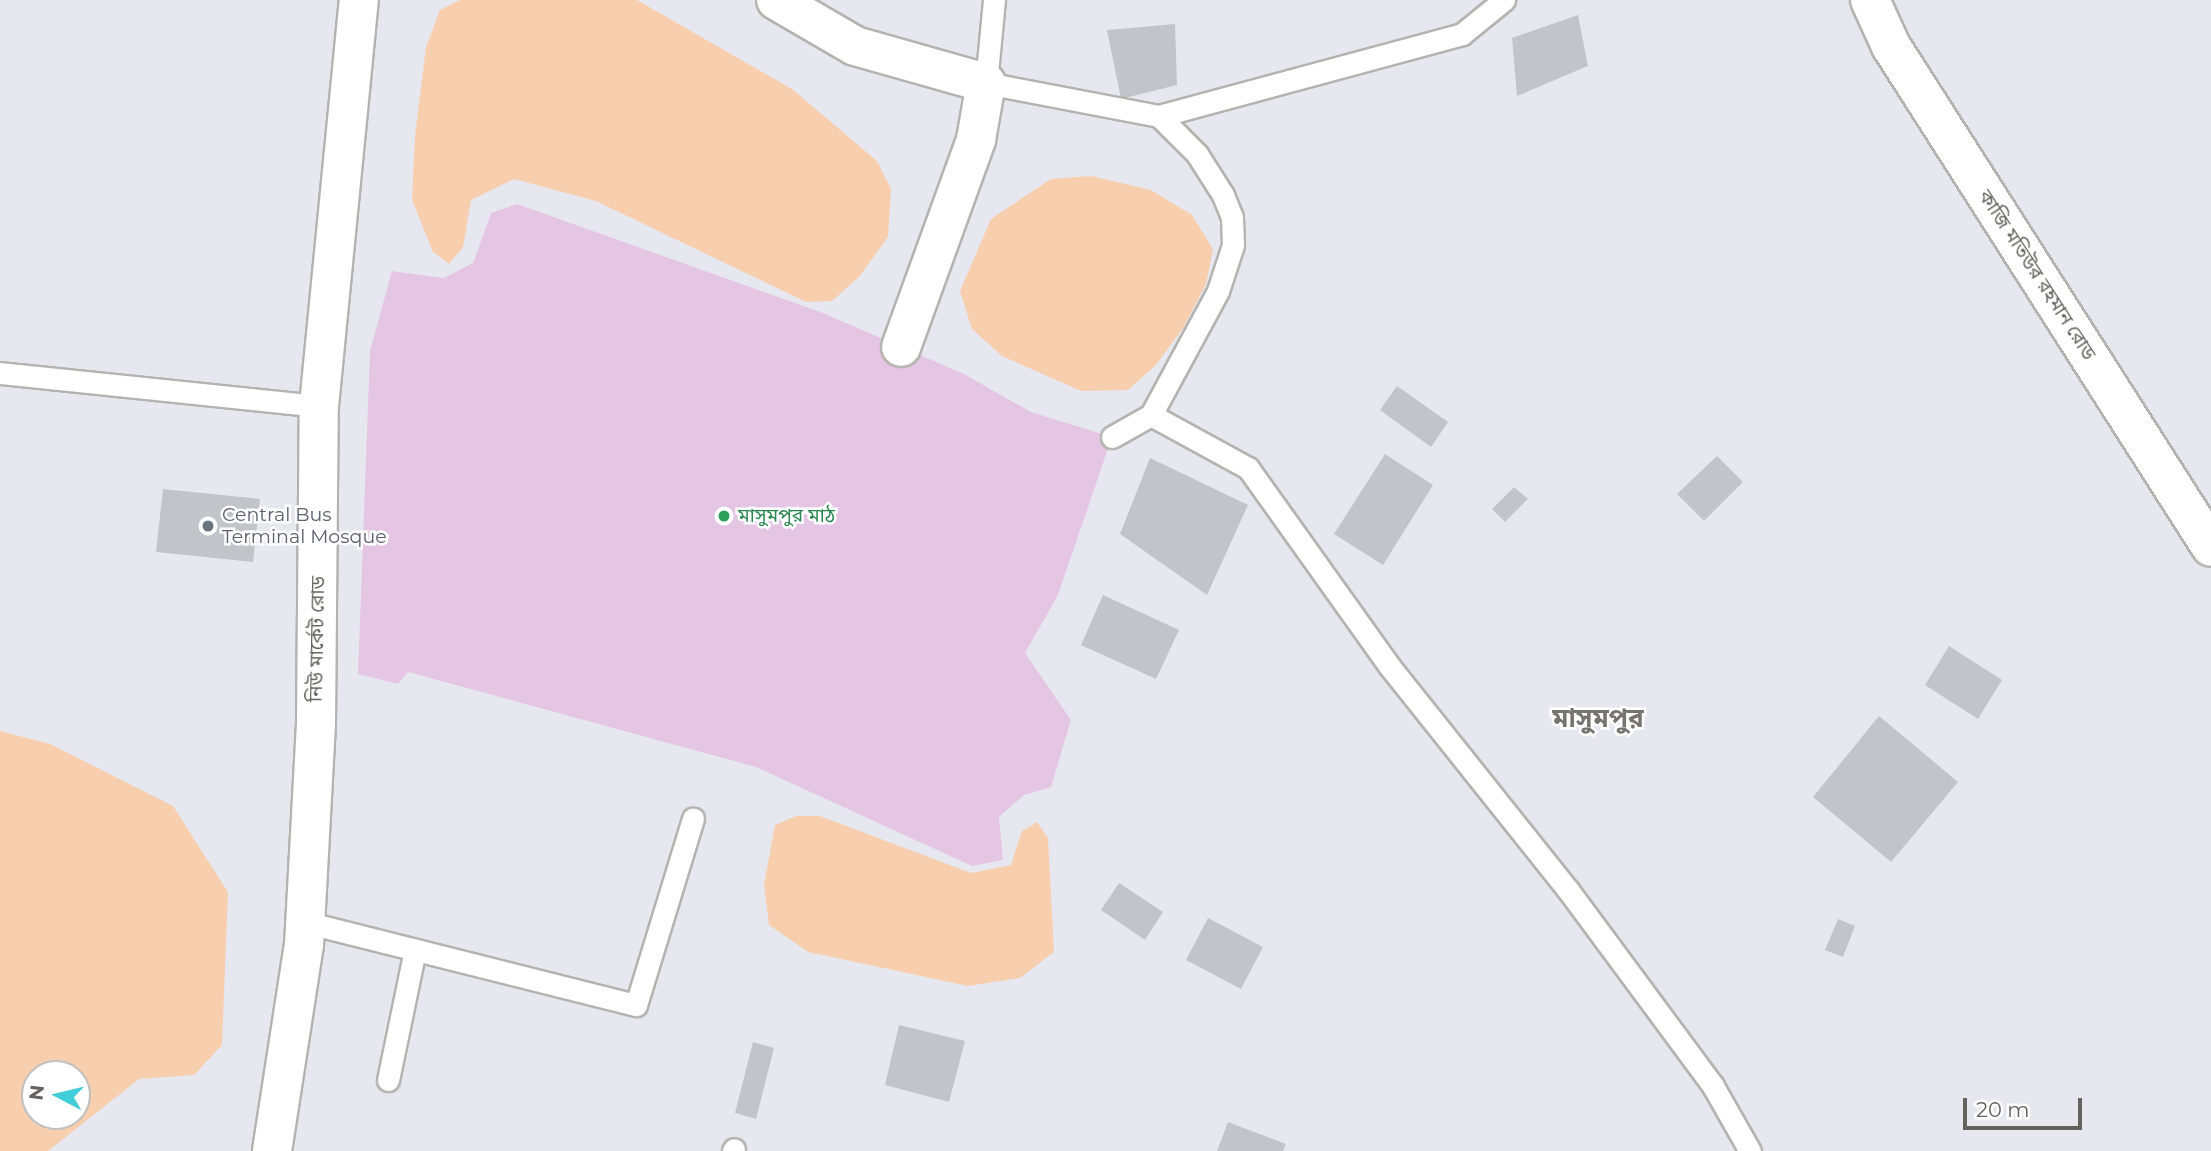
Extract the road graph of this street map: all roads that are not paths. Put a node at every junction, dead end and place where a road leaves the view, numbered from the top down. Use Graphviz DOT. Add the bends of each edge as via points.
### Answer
graph roads {
  1 [pos="359,0"];
  2 [pos="776,0"];
  3 [pos="994,0"];
  4 [pos="1504,0"];
  5 [pos="1870,0"];
  6 [pos="986,83"];
  7 [pos="1159,116"];
  8 [pos="901,347"];
  9 [pos="0,373"];
  10 [pos="319,406"];
  11 [pos="1151,415"];
  12 [pos="1112,437"];
  13 [pos="2211,547"];
  14 [pos="693,819"];
  15 [pos="305,922"];
  16 [pos="415,950"];
  17 [pos="388,1080"];
  18 [pos="272,1151"];
  19 [pos="1750,1151"];
  1 -- 10 [label="street, নিউ মার্কেট রোড"];
  2 -- 6 [label="street" via="855,46"];
  3 -- 6 [label="lane"];
  4 -- 7 [label="lane" via="1462,34"];
  5 -- 13 [label="street, কাজি মতিউর রহমান রোড" via="1891,46"];
  6 -- 7 [label="lane"];
  6 -- 8 [label="street" via="976,140"];
  7 -- 11 [label="lane" via="1197,154 1223,195 1232,217 1233,245 1218,290"];
  9 -- 10 [label="lane"];
  10 -- 15 [label="street, নিউ মার্কেট রোড" via="316,722"];
  11 -- 12 [label="lane"];
  11 -- 19 [label="lane" via="1248,467 1390,667 1568,890 1713,1086"];
  14 -- 16 [label="lane" via="636,1005"];
  15 -- 16 [label="lane"];
  15 -- 18 [label="street, নিউ মার্কেট রোড"];
  16 -- 17 [label="lane"];
}
